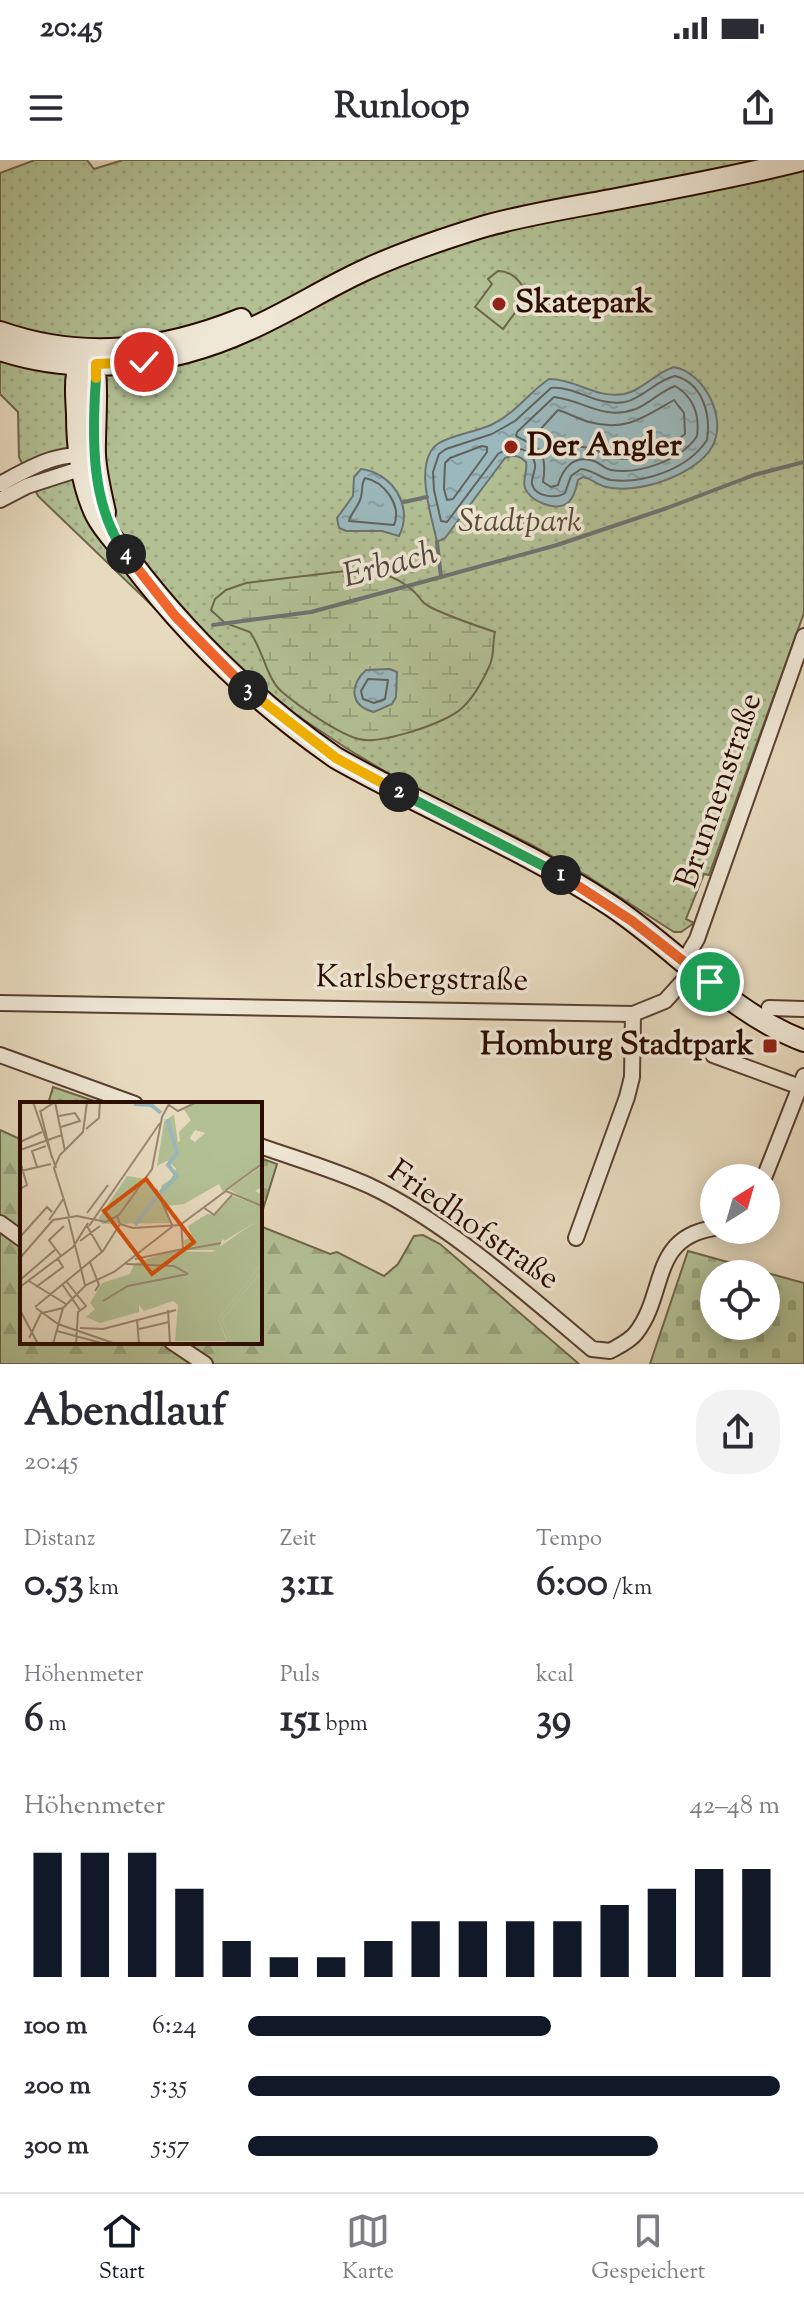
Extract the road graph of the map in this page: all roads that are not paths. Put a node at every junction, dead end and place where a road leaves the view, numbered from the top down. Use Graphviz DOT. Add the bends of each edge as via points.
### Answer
graph roads {
  1 [pos="803,160"];
  2 [pos="0,332"];
  3 [pos="0,350"];
  4 [pos="88,360"];
  5 [pos="85,461"];
  6 [pos="0,484"];
  7 [pos="0,500"];
  8 [pos="804,636"];
  9 [pos="689,965"];
  10 [pos="0,1003"];
  11 [pos="769,1008"];
  12 [pos="804,1009"];
  13 [pos="633,1014"];
  14 [pos="804,1041"];
  15 [pos="0,1055"];
  16 [pos="713,1055"];
  17 [pos="802,1081"];
  18 [pos="129,1102"];
  19 [pos="262,1147"];
  20 [pos="769,1164"];
  21 [pos="0,1223"];
  22 [pos="700,1230"];
  23 [pos="20,1238"];
  24 [pos="576,1238"];
  25 [pos="175,1344"];
  26 [pos="601,1357"];
  27 [pos="205,1364"];
  1 -- 4 [label="main road" via="524,216 446,239 189,337"];
  2 -- 4 [label="main road"];
  3 -- 4 [label="main road" via="36,361"];
  4 -- 5 [label="main road"];
  5 -- 6 [label="street" via="27,470"];
  5 -- 7 [label="street"];
  5 -- 9 [label="main road" via="117,542 175,616 274,712 336,758 578,885"];
  8 -- 9 [label="street, Brunnenstraße"];
  9 -- 13 [label="street, Karlsbergstraße" via="665,1001"];
  9 -- 14 [label="main road" via="755,1016"];
  10 -- 13 [label="street, Karlsbergstraße"];
  11 -- 12 [label="street"];
  13 -- 24 [label="street" via="627,1097"];
  15 -- 18 [label="street"];
  16 -- 17 [label="street"];
  17 -- 20 [label="street"];
  19 -- 26 [label="street, Friedhofstraße" via="336,1172 419,1214 501,1273"];
  21 -- 23 [label="street"];
  22 -- 26 [label="street, Friedhofstraße" via="672,1250 636,1333"];
  25 -- 27 [label="street"];
}
